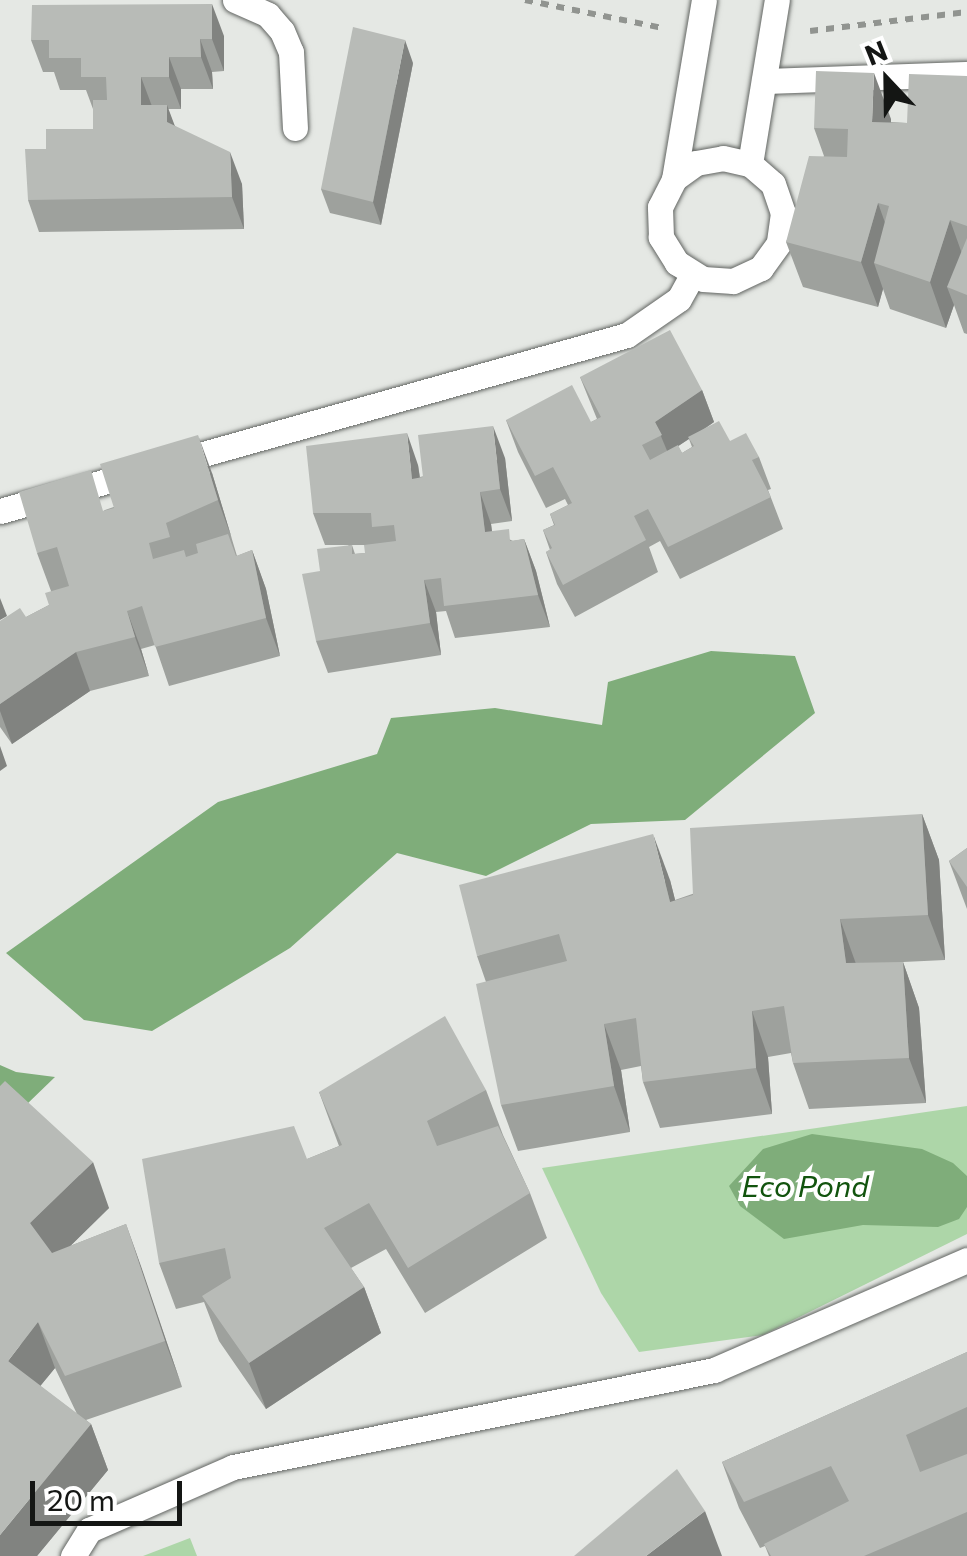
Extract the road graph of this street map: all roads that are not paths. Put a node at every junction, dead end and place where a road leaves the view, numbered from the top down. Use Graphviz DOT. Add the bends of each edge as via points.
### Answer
graph roads {
  1 [pos="235,0"];
  2 [pos="704,0"];
  3 [pos="776,0"];
  4 [pos="967,74"];
  5 [pos="764,81"];
  6 [pos="295,128"];
  7 [pos="750,164"];
  8 [pos="674,180"];
  9 [pos="693,274"];
  10 [pos="0,510"];
  11 [pos="967,1260"];
  12 [pos="73,1556"];
  1 -- 6 [label="lane" via="268,15 282,32 291,52"];
  2 -- 8 [label="lane"];
  3 -- 5 [label="lane"];
  4 -- 5 [label="lane"];
  5 -- 7 [label="lane"];
  7 -- 8 [label="lane" via="710,160"];
  7 -- 9 [label="lane" via="778,198 780,243 761,268 733,281"];
  8 -- 9 [label="lane" via="660,206 660,237 676,263"];
  9 -- 10 [label="lane" via="668,310 627,334"];
  11 -- 12 [label="lane" via="714,1370 233,1467 89,1530"];
}
